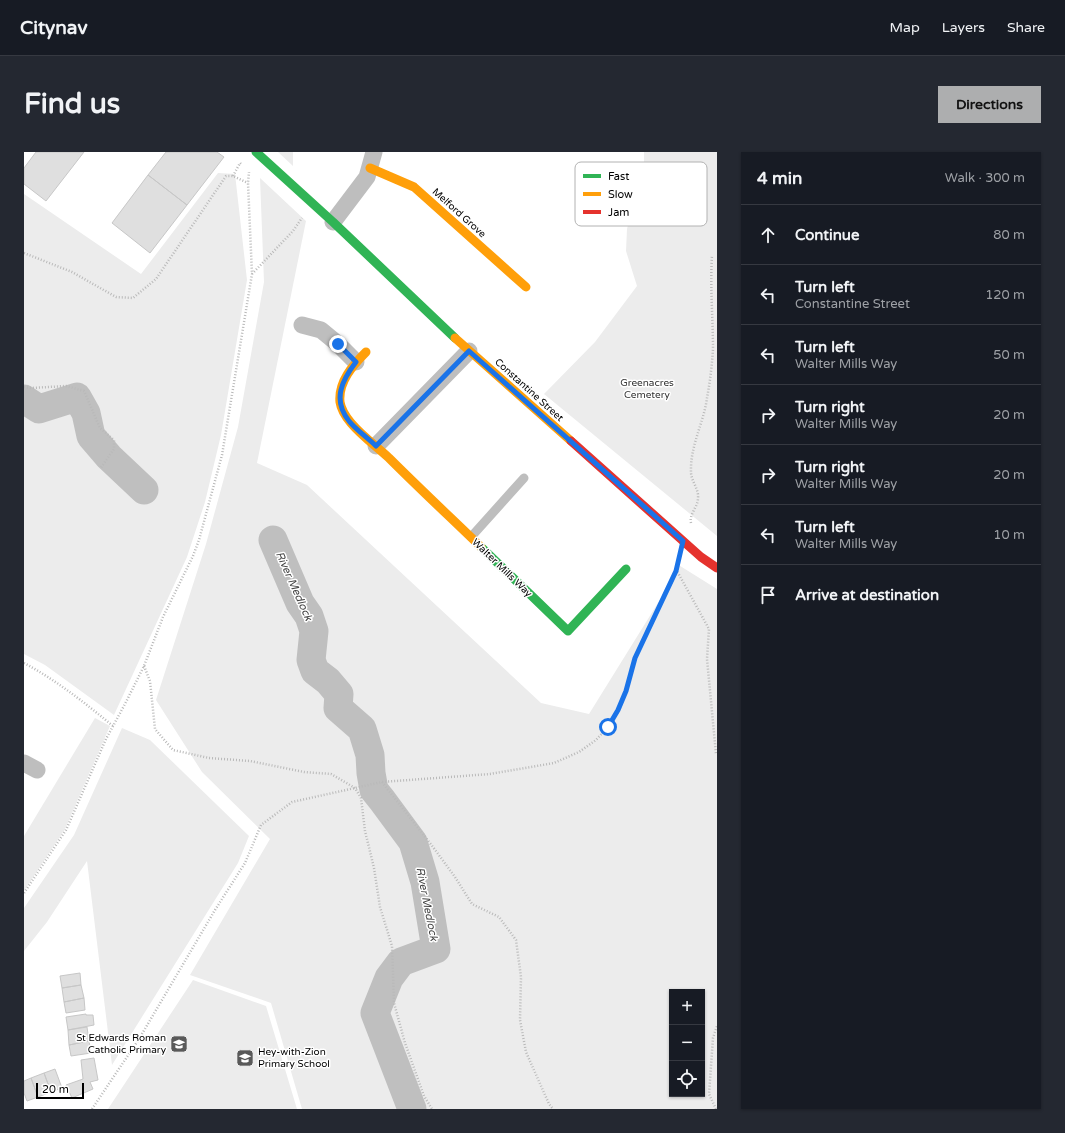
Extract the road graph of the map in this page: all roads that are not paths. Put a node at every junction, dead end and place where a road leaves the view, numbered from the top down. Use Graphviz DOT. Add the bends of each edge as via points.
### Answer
graph roads {
  1 [pos="256,152"];
  2 [pos="372,160"];
  3 [pos="333,222"];
  4 [pos="526,287"];
  5 [pos="302,325"];
  6 [pos="469,351"];
  7 [pos="361,357"];
  8 [pos="376,446"];
  9 [pos="524,478"];
  10 [pos="471,538"];
  11 [pos="717,568"];
  12 [pos="626,569"];
  1 -- 3 [label="street, Constantine Street"];
  2 -- 3 [label="street" via="367,177"];
  2 -- 4 [label="street, Melford Grove" via="414,187"];
  3 -- 6 [label="street, Constantine Street"];
  5 -- 7 [label="street, Walter Mills Way" via="321,330 338,344"];
  6 -- 8 [label="street"];
  6 -- 11 [label="street, Constantine Street" via="701,557"];
  7 -- 8 [label="street, Walter Mills Way" via="347,374 339,397 348,421"];
  8 -- 10 [label="street, Walter Mills Way"];
  9 -- 10 [label="lane"];
  10 -- 12 [label="street, Walter Mills Way" via="568,631"];
}
